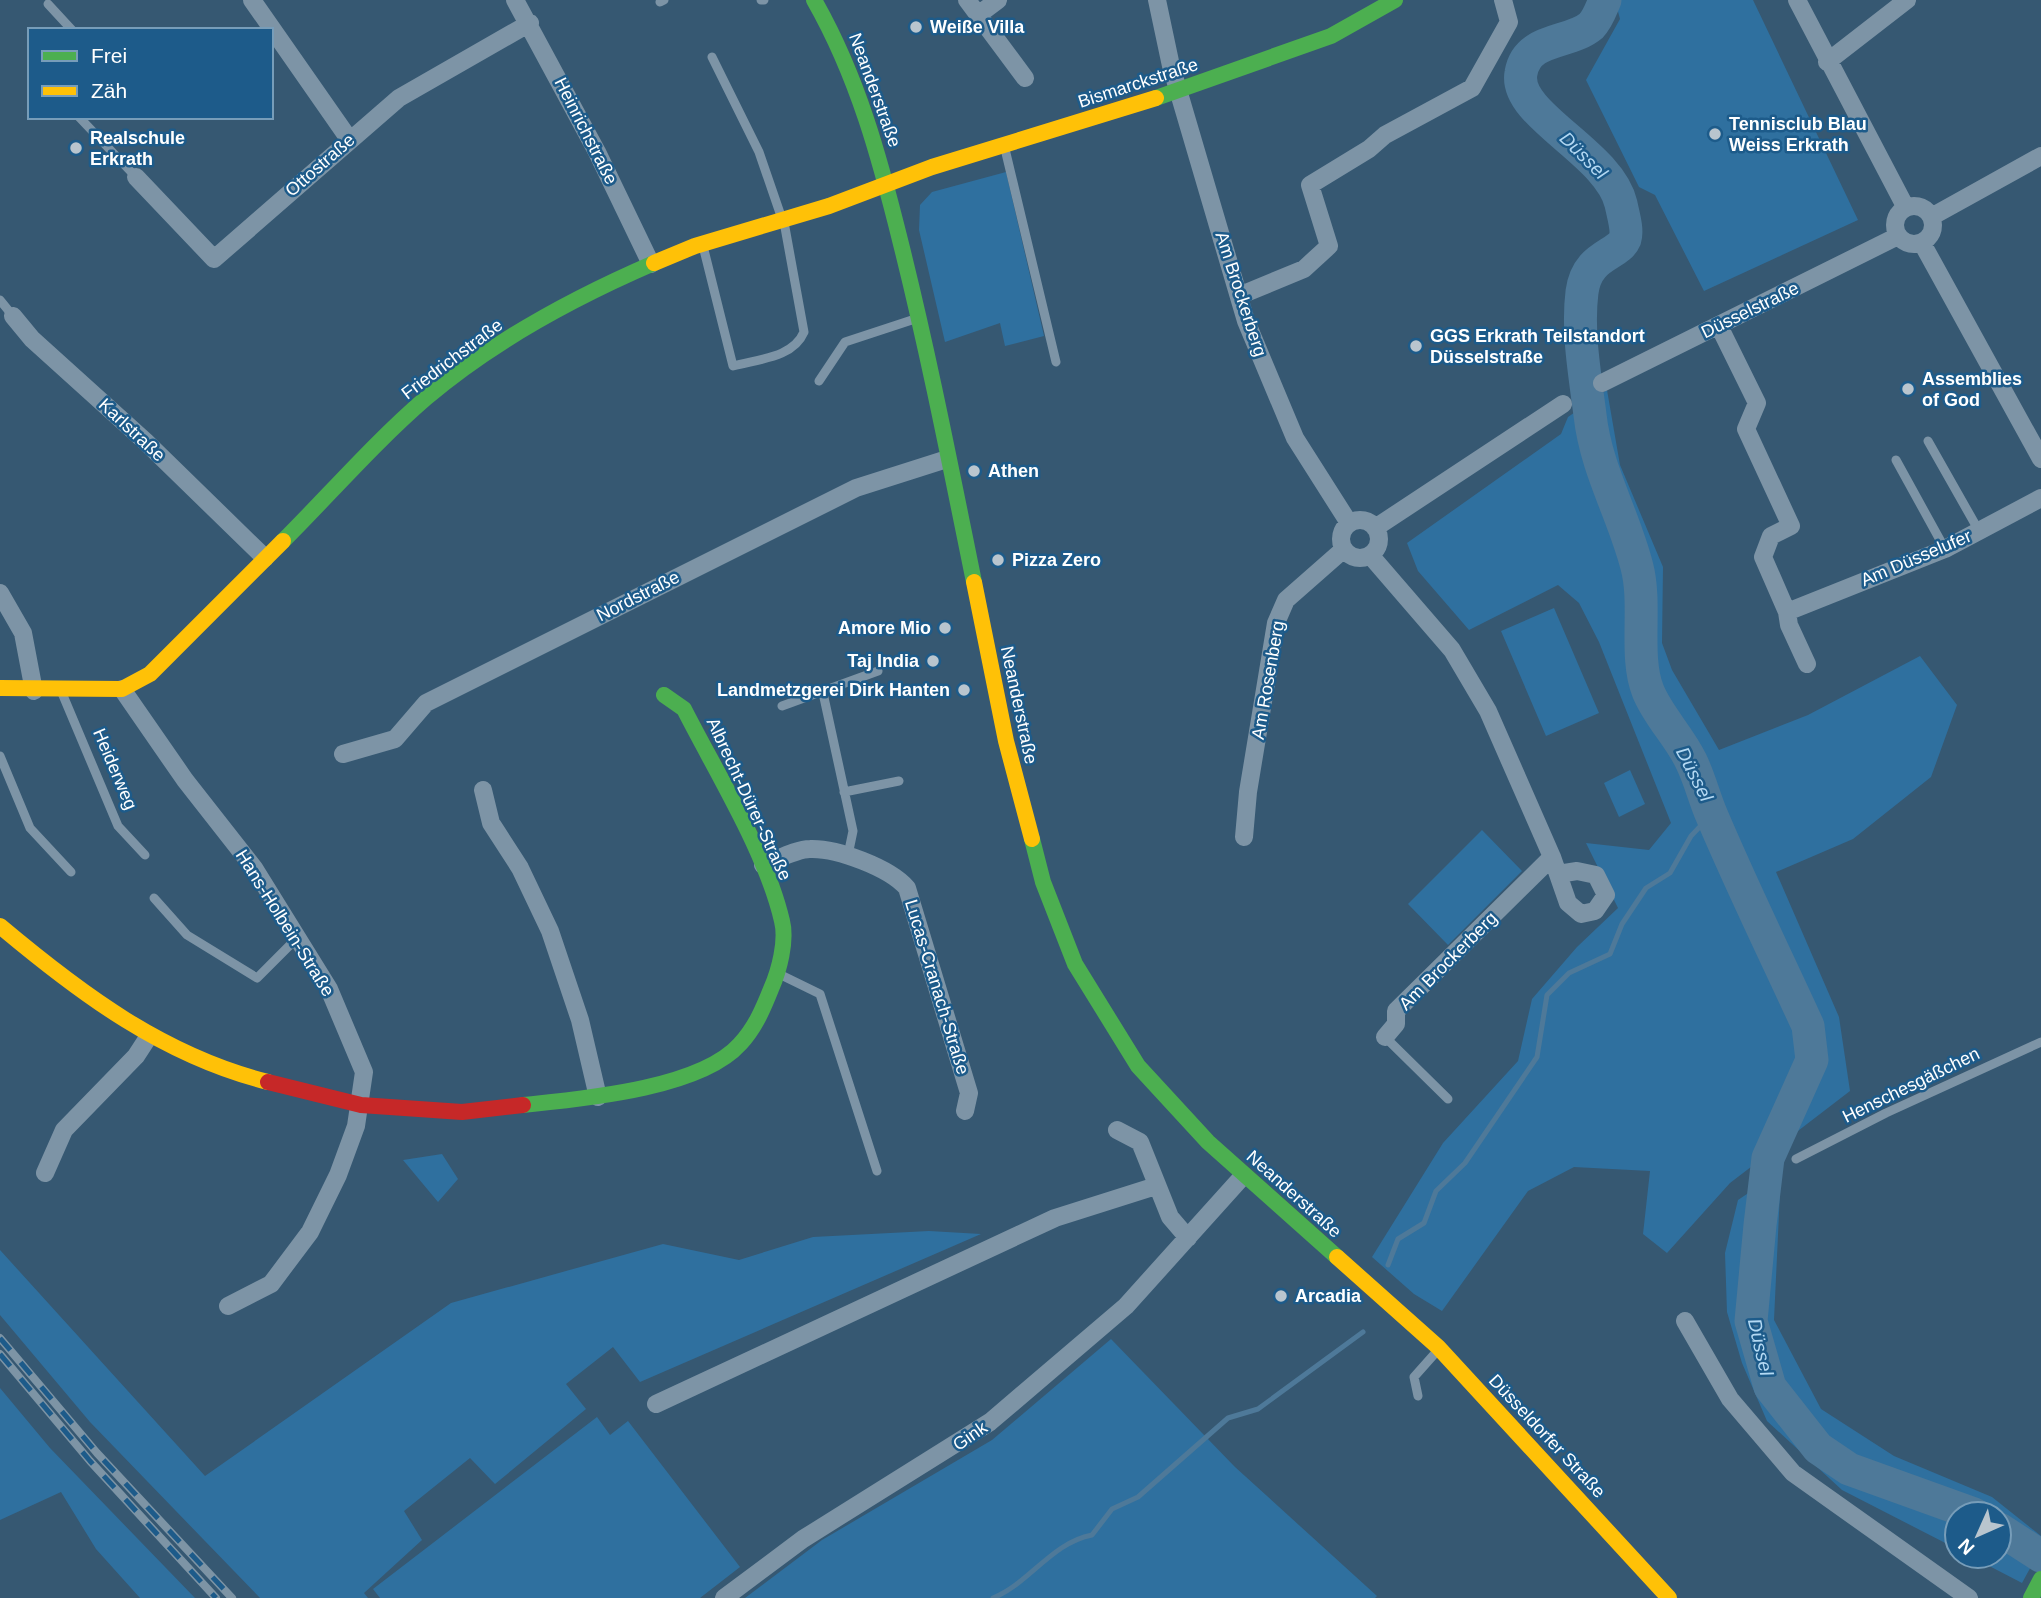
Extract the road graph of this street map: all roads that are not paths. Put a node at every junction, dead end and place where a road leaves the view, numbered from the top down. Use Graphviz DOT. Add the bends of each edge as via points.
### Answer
graph roads {
  1 [pos="252,0"];
  2 [pos="515,0"];
  3 [pos="814,0"];
  4 [pos="967,0"];
  5 [pos="998,0"];
  6 [pos="1157,0"];
  7 [pos="1395,0"];
  8 [pos="1503,0"];
  9 [pos="1797,0"];
  10 [pos="1907,0"];
  11 [pos="48,4"];
  12 [pos="978,15"];
  13 [pos="530,23"];
  14 [pos="70,28"];
  15 [pos="272,28"];
  16 [pos="273,30"];
  17 [pos="712,57"];
  18 [pos="1827,62"];
  19 [pos="1026,78"];
  20 [pos="1180,91"];
  21 [pos="81,119"];
  22 [pos="349,139"];
  23 [pos="1004,146"];
  24 [pos="2041,156"];
  25 [pos="136,177"];
  26 [pos="886,184"];
  27 [pos="1906,208"];
  28 [pos="1931,217"];
  29 [pos="783,219"];
  30 [pos="1898,236"];
  31 [pos="1922,243"];
  32 [pos="703,244"];
  33 [pos="651,264"];
  34 [pos="1241,295"];
  35 [pos="0,300"];
  36 [pos="13,316"];
  37 [pos="920,318"];
  38 [pos="1719,326"];
  39 [pos="1056,362"];
  40 [pos="819,381"];
  41 [pos="1602,383"];
  42 [pos="1563,404"];
  43 [pos="1928,441"];
  44 [pos="947,459"];
  45 [pos="1896,460"];
  46 [pos="2041,460"];
  47 [pos="2041,498"];
  48 [pos="1349,523"];
  49 [pos="1375,528"];
  50 [pos="1979,531"];
  51 [pos="1344,549"];
  52 [pos="1945,549"];
  53 [pos="1370,555"];
  54 [pos="265,558"];
  55 [pos="0,593"];
  56 [pos="1787,612"];
  57 [pos="1807,664"];
  58 [pos="878,671"];
  59 [pos="0,688"];
  60 [pos="121,689"];
  61 [pos="34,691"];
  62 [pos="61,691"];
  63 [pos="822,693"];
  64 [pos="664,695"];
  65 [pos="782,706"];
  66 [pos="343,754"];
  67 [pos="0,756"];
  68 [pos="899,781"];
  69 [pos="483,790"];
  70 [pos="844,792"];
  71 [pos="1244,837"];
  72 [pos="145,855"];
  73 [pos="848,855"];
  74 [pos="763,865"];
  75 [pos="71,872"];
  76 [pos="154,898"];
  77 [pos="0,926"];
  78 [pos="298,937"];
  79 [pos="778,973"];
  80 [pos="149,1036"];
  81 [pos="1385,1037"];
  82 [pos="2041,1042"];
  83 [pos="598,1097"];
  84 [pos="1448,1099"];
  85 [pos="361,1105"];
  86 [pos="965,1111"];
  87 [pos="1117,1130"];
  88 [pos="1796,1159"];
  89 [pos="877,1171"];
  90 [pos="45,1173"];
  91 [pos="1244,1175"];
  92 [pos="1156,1186"];
  93 [pos="1188,1238"];
  94 [pos="228,1306"];
  95 [pos="1392,1307"];
  96 [pos="1685,1321"];
  97 [pos="1440,1349"];
  98 [pos="1418,1396"];
  99 [pos="656,1404"];
  100 [pos="2041,1579"];
  101 [pos="724,1598"];
  102 [pos="1669,1598"];
  103 [pos="1969,1598"];
  104 [pos="2031,1598"];
  1 -- 15 [label="street"];
  2 -- 13 [label="street, Heinrichstraße"];
  3 -- 26 [label="street, Neanderstraße" via="836,38 874,134"];
  4 -- 12 [label="street"];
  5 -- 12 [label="street"];
  6 -- 20 [label="street, Am Brockerberg"];
  7 -- 20 [label="street, Bismarckstraße" via="1331,36"];
  8 -- 34 [label="street" via="1509,22 1472,88 1385,135 1310,185 1329,246 1304,269"];
  9 -- 18 [label="street"];
  10 -- 18 [label="street"];
  11 -- 14 [label="lane"];
  12 -- 19 [label="street"];
  13 -- 22 [label="street, Ottostraße" via="399,98"];
  13 -- 33 [label="street, Heinrichstraße"];
  16 -- 22 [label="street"];
  17 -- 29 [label="lane" via="759,152"];
  18 -- 27 [label="street"];
  20 -- 23 [label="street, Bismarckstraße"];
  20 -- 34 [label="street, Am Brockerberg"];
  21 -- 25 [label="lane"];
  22 -- 25 [label="street, Ottostraße" via="214,259"];
  23 -- 26 [label="street, Bismarckstraße"];
  23 -- 39 [label="lane"];
  24 -- 28 [label="street"];
  26 -- 29 [label="street, Friedrichstraße"];
  26 -- 37 [label="street, Neanderstraße"];
  27 -- 28 [label="street" via="1923,209"];
  27 -- 30 [label="street" via="1896,221"];
  28 -- 31 [label="street" via="1933,229"];
  29 -- 32 [label="street, Friedrichstraße"];
  29 -- 32 [label="lane" via="804,332 790,351 733,366"];
  30 -- 31 [label="street" via="1907,243"];
  30 -- 38 [label="street, Düsselstraße"];
  31 -- 46 [label="street"];
  32 -- 33 [label="street, Friedrichstraße"];
  33 -- 54 [label="street, Friedrichstraße" via="584,293 496,347 426,398"];
  34 -- 48 [label="street, Am Brockerberg" via="1246,321 1295,438"];
  35 -- 36 [label="lane, Karlstraße"];
  36 -- 54 [label="street, Karlstraße"];
  37 -- 40 [label="lane" via="845,342"];
  37 -- 44 [label="street, Neanderstraße"];
  38 -- 41 [label="street, Düsselstraße"];
  38 -- 56 [label="street" via="1757,403 1746,429 1791,526 1771,536 1763,557"];
  42 -- 49 [label="street"];
  43 -- 50 [label="lane"];
  44 -- 66 [label="street, Nordstraße" via="856,488 747,541 426,704 395,738"];
  44 -- 91 [label="street, Neanderstraße" via="1006,741 1043,882 1075,964 1138,1066"];
  45 -- 52 [label="lane"];
  47 -- 50 [label="street, Am Düsselufer"];
  48 -- 49 [label="street" via="1360,520"];
  48 -- 51 [label="street" via="1340,538"];
  49 -- 53 [label="street" via="1379,539"];
  50 -- 52 [label="street, Am Düsselufer"];
  51 -- 53 [label="street" via="1353,557"];
  51 -- 71 [label="street, Am Rosenberg" via="1286,600 1276,622"];
  52 -- 56 [label="street, Am Düsselufer"];
  53 -- 81 [label="street, Am Brockerberg" via="1458,660 1488,711 1555,866 1396,1011 1396,1024"];
  54 -- 60 [label="street, Friedrichstraße" via="150,674"];
  55 -- 61 [label="street" via="23,633"];
  56 -- 57 [label="street" via="1788,625"];
  58 -- 63 [label="lane"];
  59 -- 61 [label="street"];
  60 -- 62 [label="street"];
  60 -- 78 [label="street, Hans-Holbein-Straße" via="254,868"];
  61 -- 62 [label="street"];
  62 -- 72 [label="lane, Heiderweg" via="118,826"];
  63 -- 65 [label="lane"];
  63 -- 70 [label="lane"];
  64 -- 74 [label="street, Albrecht-Dürer-Straße" via="684,709"];
  67 -- 75 [label="lane" via="30,828"];
  68 -- 70 [label="lane"];
  69 -- 83 [label="street" via="491,823 520,868 550,930 580,1020"];
  70 -- 73 [label="lane" via="853,831"];
  73 -- 74 [label="street, Lucas-Cranach-Straße" via="809,849"];
  73 -- 86 [label="street, Lucas-Cranach-Straße" via="900,880 907,888 969,1093"];
  74 -- 79 [label="street, Albrecht-Dürer-Straße" via="783,924"];
  76 -- 78 [label="lane" via="187,935 257,978"];
  77 -- 80 [label="street, Albrecht-Dürer-Straße" via="69,984"];
  78 -- 85 [label="street, Hans-Holbein-Straße" via="349,1031 364,1072"];
  79 -- 83 [label="street, Albrecht-Dürer-Straße" via="760,1017 739,1046 682,1077"];
  79 -- 89 [label="lane" via="820,994"];
  80 -- 85 [label="street, Albrecht-Dürer-Straße" via="233,1073"];
  80 -- 90 [label="street" via="136,1056 64,1130"];
  81 -- 84 [label="lane, Am Brockerberg"];
  82 -- 88 [label="lane, Henschesgäßchen" via="1886,1112"];
  83 -- 85 [label="street, Albrecht-Dürer-Straße" via="462,1112"];
  85 -- 94 [label="street, Hans-Holbein-Straße" via="338,1175 310,1232 271,1284"];
  87 -- 92 [label="street" via="1140,1142"];
  91 -- 93 [label="street, Gink"];
  91 -- 95 [label="street, Neanderstraße"];
  92 -- 93 [label="street" via="1170,1217"];
  92 -- 99 [label="street" via="1055,1218"];
  93 -- 101 [label="street, Gink" via="1126,1306 990,1422 803,1539"];
  95 -- 97 [label="street, Düsseldorfer Straße"];
  96 -- 103 [label="street" via="1730,1399 1793,1473"];
  97 -- 98 [label="lane" via="1414,1377"];
  97 -- 102 [label="street, Düsseldorfer Straße"];
  100 -- 104 [label="street"];
}
